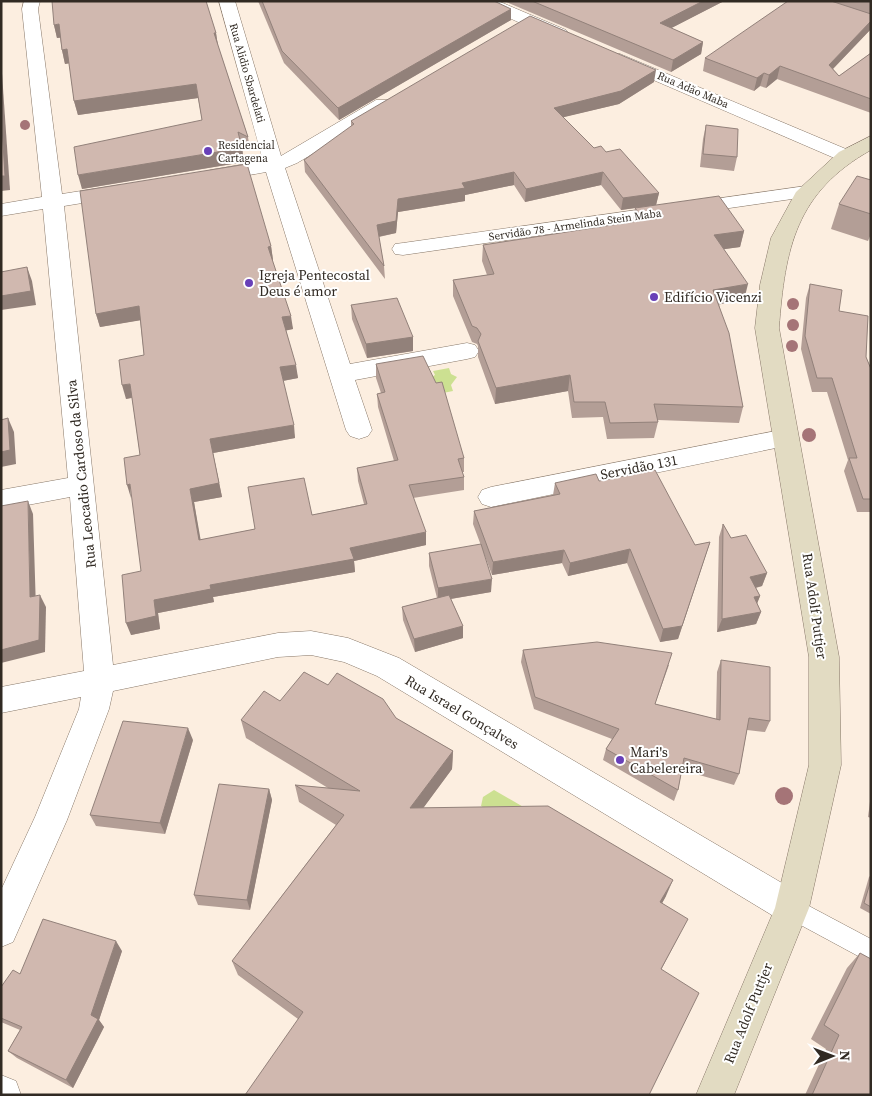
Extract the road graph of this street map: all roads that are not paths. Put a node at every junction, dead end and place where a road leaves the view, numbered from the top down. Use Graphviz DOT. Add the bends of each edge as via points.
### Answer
graph roads {
  1 [pos="32,1"];
  2 [pos="227,1"];
  3 [pos="484,1"];
  4 [pos="526,20"];
  5 [pos="510,30"];
  6 [pos="572,39"];
  7 [pos="600,51"];
  8 [pos="400,94"];
  9 [pos="871,142"];
  10 [pos="846,156"];
  11 [pos="274,165"];
  12 [pos="198,178"];
  13 [pos="140,188"];
  14 [pos="806,192"];
  15 [pos="54,202"];
  16 [pos="1,210"];
  17 [pos="403,249"];
  18 [pos="467,351"];
  19 [pos="341,374"];
  20 [pos="359,430"];
  21 [pos="786,435"];
  22 [pos="82,485"];
  23 [pos="491,493"];
  24 [pos="1,500"];
  25 [pos="99,682"];
  26 [pos="1,700"];
  27 [pos="792,908"];
  28 [pos="1,930"];
  29 [pos="871,952"];
  30 [pos="715,1095"];
  1 -- 15 [label="street, Rua Leocadio Cardoso da Silva" via="31,19"];
  2 -- 11 [label="street, Rua Alidio Sbardelati"];
  3 -- 4 [label="street"];
  4 -- 5 [label="street"];
  4 -- 6 [label="street"];
  7 -- 10 [label="street, Rua Adão Maba"];
  8 -- 11 [label="street" via="290,159"];
  9 -- 10 [label="street, Rua Adolf Puttjer"];
  10 -- 14 [label="street, Rua Adolf Puttjer"];
  11 -- 12 [label="street"];
  11 -- 19 [label="street, Rua Alidio Sbardelati"];
  13 -- 15 [label="street"];
  14 -- 17 [label="street, Servidão 78 - Armelinda Stein Maba"];
  14 -- 21 [label="street, Rua Adolf Puttjer" via="782,238 771,285 767,328"];
  15 -- 16 [label="street"];
  15 -- 22 [label="street, Rua Leocadio Cardoso da Silva"];
  18 -- 19 [label="street"];
  19 -- 20 [label="street, Rua Alidio Sbardelati"];
  21 -- 23 [label="street, Servidão 131"];
  21 -- 27 [label="street, Rua Adolf Puttjer" via="822,648 826,710 825,765"];
  22 -- 24 [label="street"];
  22 -- 25 [label="street, Rua Leocadio Cardoso da Silva"];
  25 -- 26 [label="street, Rua Israel Gonçalves"];
  25 -- 27 [label="street, Rua Israel Gonçalves" via="278,645 310,643 348,650 388,667"];
  25 -- 28 [label="street, Rua Leocadio Cardoso da Silva" via="90,718 50,820"];
  27 -- 29 [label="lane"];
  27 -- 30 [label="street, Rua Adolf Puttjer"];
}
